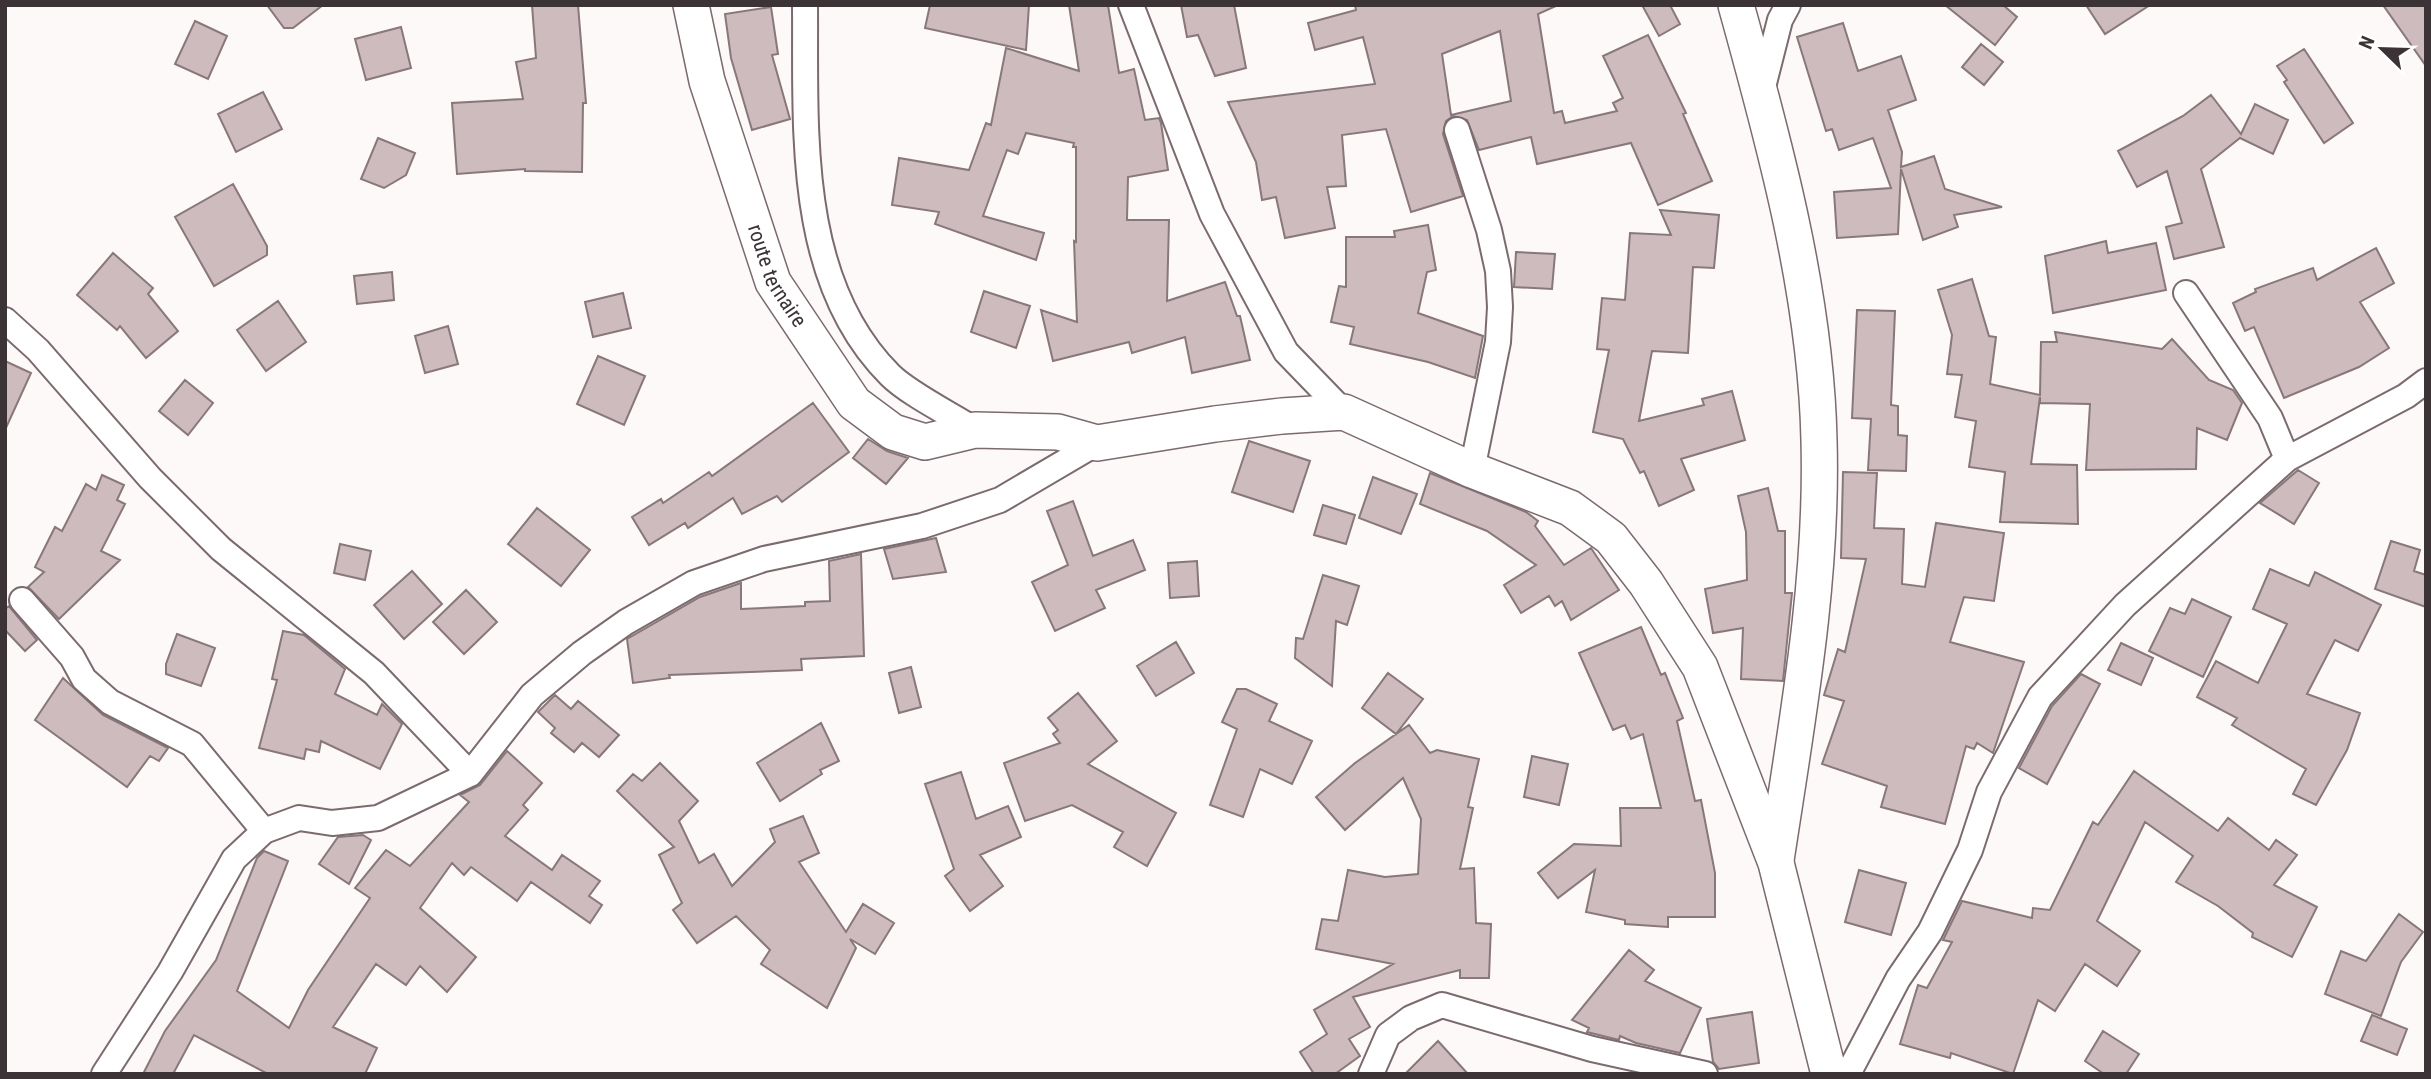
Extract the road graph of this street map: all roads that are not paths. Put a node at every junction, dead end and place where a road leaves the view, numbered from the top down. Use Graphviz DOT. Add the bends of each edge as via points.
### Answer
graph roads {
  1 [pos="691,5"];
  2 [pos="805,5"];
  3 [pos="1131,5"];
  4 [pos="1736,5"];
  5 [pos="1788,5"];
  6 [pos="1761,95"];
  7 [pos="1457,130"];
  8 [pos="2186,293"];
  9 [pos="5,320"];
  10 [pos="2426,381"];
  11 [pos="1344,412"];
  12 [pos="975,430"];
  13 [pos="1097,443"];
  14 [pos="2287,458"];
  15 [pos="1472,470"];
  16 [pos="22,600"];
  17 [pos="470,774"];
  18 [pos="264,831"];
  19 [pos="1776,863"];
  20 [pos="104,1074"];
  21 [pos="1371,1074"];
  22 [pos="1704,1074"];
  23 [pos="1829,1074"];
  24 [pos="1848,1074"];
  1 -- 12 [label="street, route ternaire" via="707,81 773,282 802,326 854,403 892,432 925,442"];
  2 -- 12 [label="street" via="806,138 820,242 841,310 891,376"];
  3 -- 11 [label="street" via="1212,214 1286,352"];
  4 -- 6 [label="street"];
  5 -- 6 [label="street"];
  6 -- 19 [label="street" via="1804,289 1819,439 1816,574"];
  7 -- 15 [label="street" via="1489,230 1500,307 1498,342"];
  8 -- 14 [label="street" via="2270,418"];
  9 -- 17 [label="street" via="38,350 149,478 221,549 374,673"];
  10 -- 14 [label="street"];
  11 -- 13 [label="street" via="1282,415"];
  11 -- 15 [label="street"];
  12 -- 13 [label="street, route ternaire" via="1058,432"];
  13 -- 17 [label="street" via="1000,500 922,526 764,559 694,583 615,630 532,695"];
  14 -- 24 [label="street" via="2125,605 2040,697 1989,793 1970,850 1930,932 1898,979"];
  15 -- 19 [label="street" via="1570,509 1611,538 1646,583 1700,667"];
  16 -- 18 [label="street" via="72,657 84,679 110,702 192,744"];
  17 -- 18 [label="street" via="378,818 332,823 299,818"];
  18 -- 20 [label="street" via="234,859 170,972"];
  19 -- 23 [label="street"];
  21 -- 22 [label="street" via="1388,1035 1411,1018 1442,1005 1592,1049"];
}
